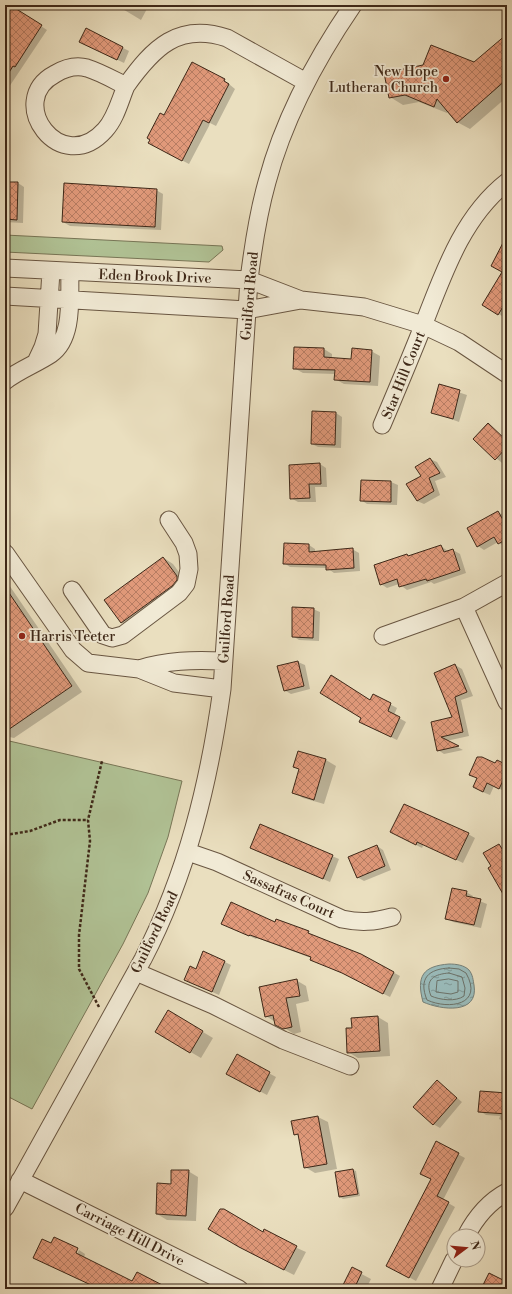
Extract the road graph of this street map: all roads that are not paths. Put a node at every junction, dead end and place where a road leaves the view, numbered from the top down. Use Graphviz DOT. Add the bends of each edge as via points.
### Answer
graph roads {
  1 [pos="353,5"];
  2 [pos="306,82"];
  3 [pos="126,86"];
  4 [pos="507,182"];
  5 [pos="5,268"];
  6 [pos="51,271"];
  7 [pos="70,273"];
  8 [pos="249,280"];
  9 [pos="5,296"];
  10 [pos="49,298"];
  11 [pos="69,300"];
  12 [pos="301,300"];
  13 [pos="247,310"];
  14 [pos="423,325"];
  15 [pos="36,362"];
  16 [pos="507,374"];
  17 [pos="5,381"];
  18 [pos="382,425"];
  19 [pos="169,520"];
  20 [pos="5,553"];
  21 [pos="507,583"];
  22 [pos="72,590"];
  23 [pos="464,607"];
  24 [pos="383,636"];
  25 [pos="223,661"];
  26 [pos="139,669"];
  27 [pos="222,689"];
  28 [pos="507,702"];
  29 [pos="188,852"];
  30 [pos="392,917"];
  31 [pos="136,972"];
  32 [pos="350,1066"];
  33 [pos="20,1180"];
  34 [pos="507,1192"];
  35 [pos="5,1208"];
  36 [pos="471,1228"];
  37 [pos="450,1268"];
  38 [pos="239,1289"];
  39 [pos="440,1289"];
  1 -- 2 [label="street, Guilford Road" via="332,35"];
  2 -- 3 [label="street" via="227,38 198,33 171,40 157,48 143,61"];
  2 -- 8 [label="street, Guilford Road" via="282,137 267,181 256,230"];
  3 -- 3 [label="street" via="87,68 72,67 61,70 50,76 41,86 36,99 39,124 47,135 58,143 70,146 89,142 106,129"];
  4 -- 14 [label="street, Star Hill Court" via="485,204 465,232"];
  5 -- 6 [label="street, Eden Brook Drive"];
  6 -- 7 [label="street, Eden Brook Drive"];
  6 -- 10 [label="street"];
  7 -- 8 [label="street, Eden Brook Drive"];
  7 -- 11 [label="street"];
  8 -- 12 [label="street, Eden Brook Drive"];
  8 -- 13 [label="street, Guilford Road"];
  9 -- 10 [label="street, Eden Brook Drive"];
  10 -- 11 [label="street, Eden Brook Drive"];
  10 -- 15 [label="street" via="47,334"];
  11 -- 13 [label="street, Eden Brook Drive"];
  11 -- 15 [label="street" via="68,321 60,347"];
  12 -- 13 [label="street, Eden Brook Drive"];
  12 -- 14 [label="street, Eden Brook Drive" via="364,307"];
  13 -- 25 [label="street, Guilford Road"];
  14 -- 16 [label="street, Eden Brook Drive" via="459,342"];
  14 -- 18 [label="street, Star Hill Court"];
  15 -- 17 [label="street"];
  19 -- 22 [label="street" via="188,554 186,584 179,593 124,635 112,638 103,635"];
  20 -- 26 [label="street" via="80,658 88,663"];
  21 -- 23 [label="street"];
  23 -- 24 [label="street"];
  23 -- 28 [label="street"];
  25 -- 26 [label="street" via="178,660"];
  25 -- 27 [label="street, Guilford Road"];
  26 -- 27 [label="street" via="174,683"];
  27 -- 29 [label="street, Guilford Road" via="216,735"];
  29 -- 30 [label="street, Sassafras Court" via="217,862 342,919 372,922"];
  29 -- 31 [label="street, Guilford Road" via="161,925"];
  31 -- 32 [label="street" via="283,1040"];
  31 -- 33 [label="street, Guilford Road"];
  33 -- 35 [label="street, Guilford Road"];
  33 -- 38 [label="street, Carriage Hill Drive"];
  34 -- 36 [label="street" via="482,1211"];
  37 -- 39 [label="street"];
}
